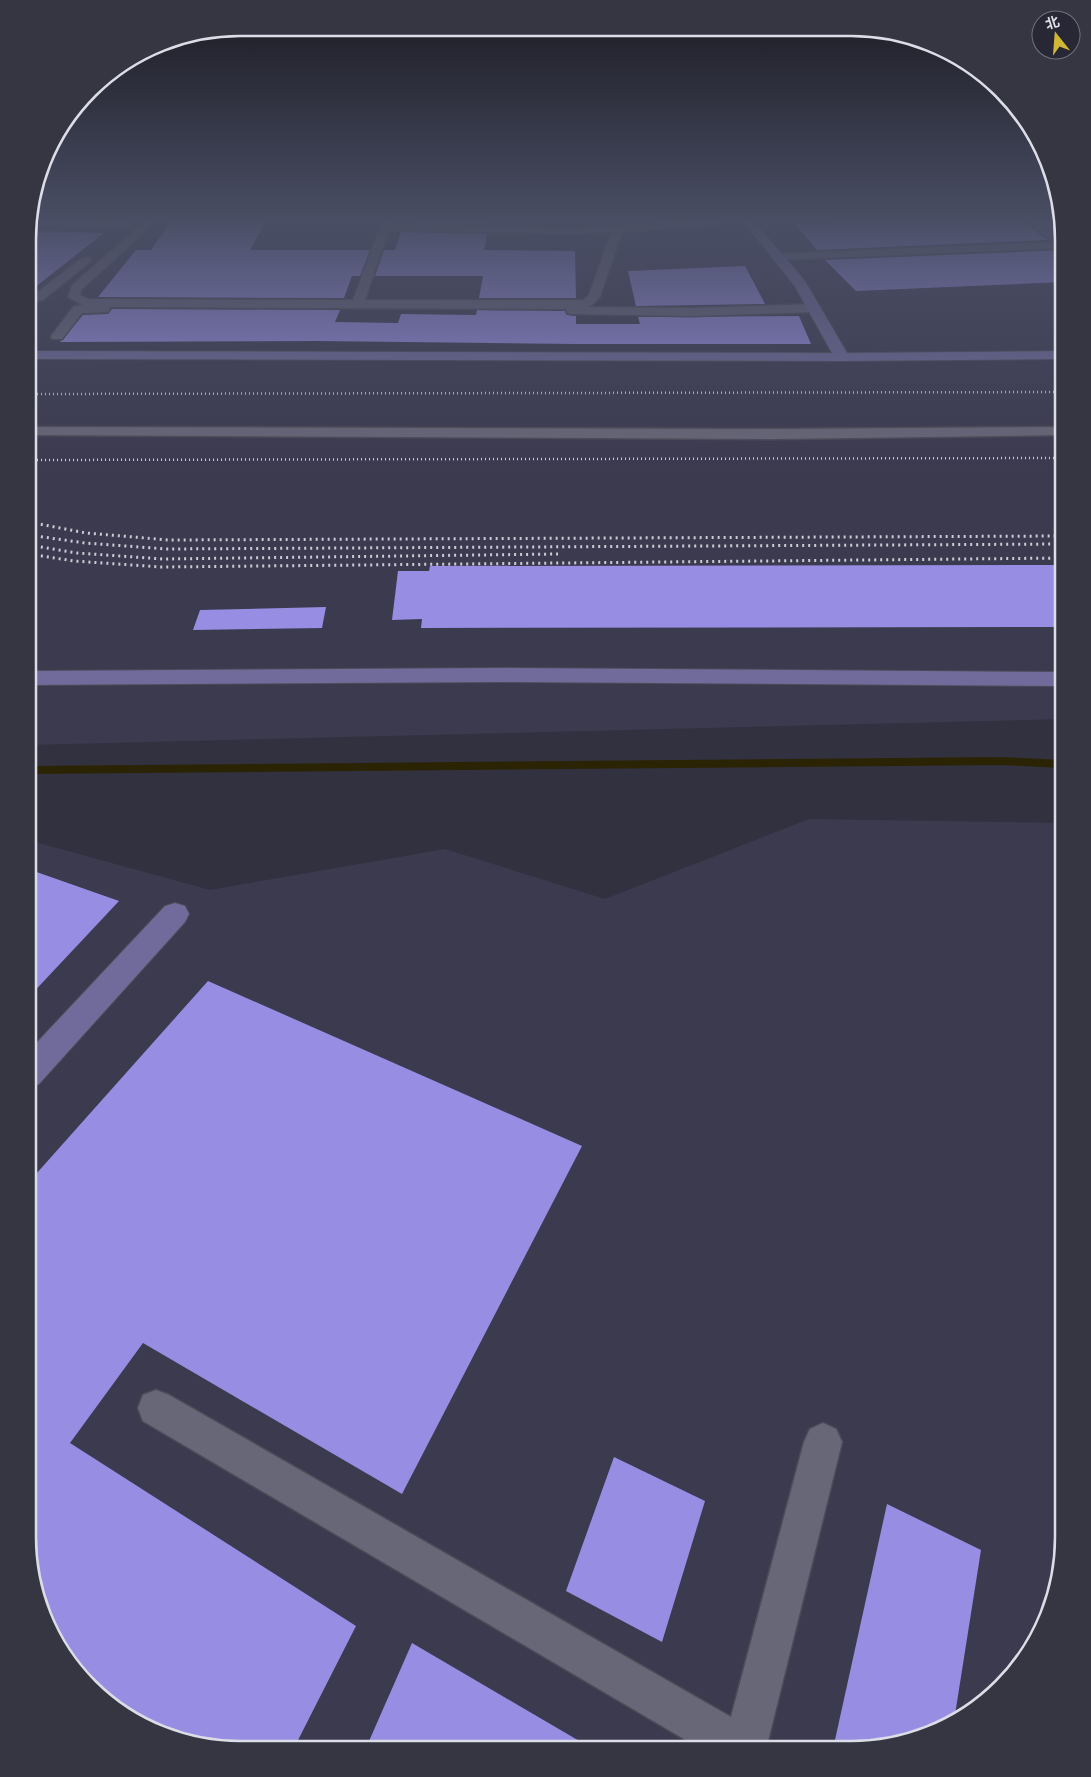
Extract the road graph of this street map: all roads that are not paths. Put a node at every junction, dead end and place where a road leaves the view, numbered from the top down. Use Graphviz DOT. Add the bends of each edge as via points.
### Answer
graph roads {
  1 [pos="84,302"];
  2 [pos="588,302"];
  3 [pos="811,302"];
  4 [pos="358,304"];
  5 [pos="815,308"];
  6 [pos="57,336"];
  7 [pos="36,355"];
  8 [pos="1055,355"];
  9 [pos="842,357"];
  10 [pos="36,431"];
  11 [pos="1055,431"];
  12 [pos="36,678"];
  13 [pos="1055,679"];
  14 [pos="175,914"];
  15 [pos="36,1065"];
  16 [pos="156,1408"];
  17 [pos="823,1442"];
  18 [pos="730,1741"];
  19 [pos="746,1741"];
  1 -- 4 [label="street"];
  2 -- 4 [label="street" via="574,305"];
  3 -- 5 [label="street"];
  5 -- 6 [label="street" via="691,312 78,309"];
  5 -- 9 [label="street"];
  7 -- 9 [label="street"];
  8 -- 9 [label="street"];
  10 -- 11 [label="street" via="777,434"];
  12 -- 13 [label="street" via="502,674"];
  14 -- 15 [label="street"];
  16 -- 18 [label="street"];
  17 -- 19 [label="street"];
}
